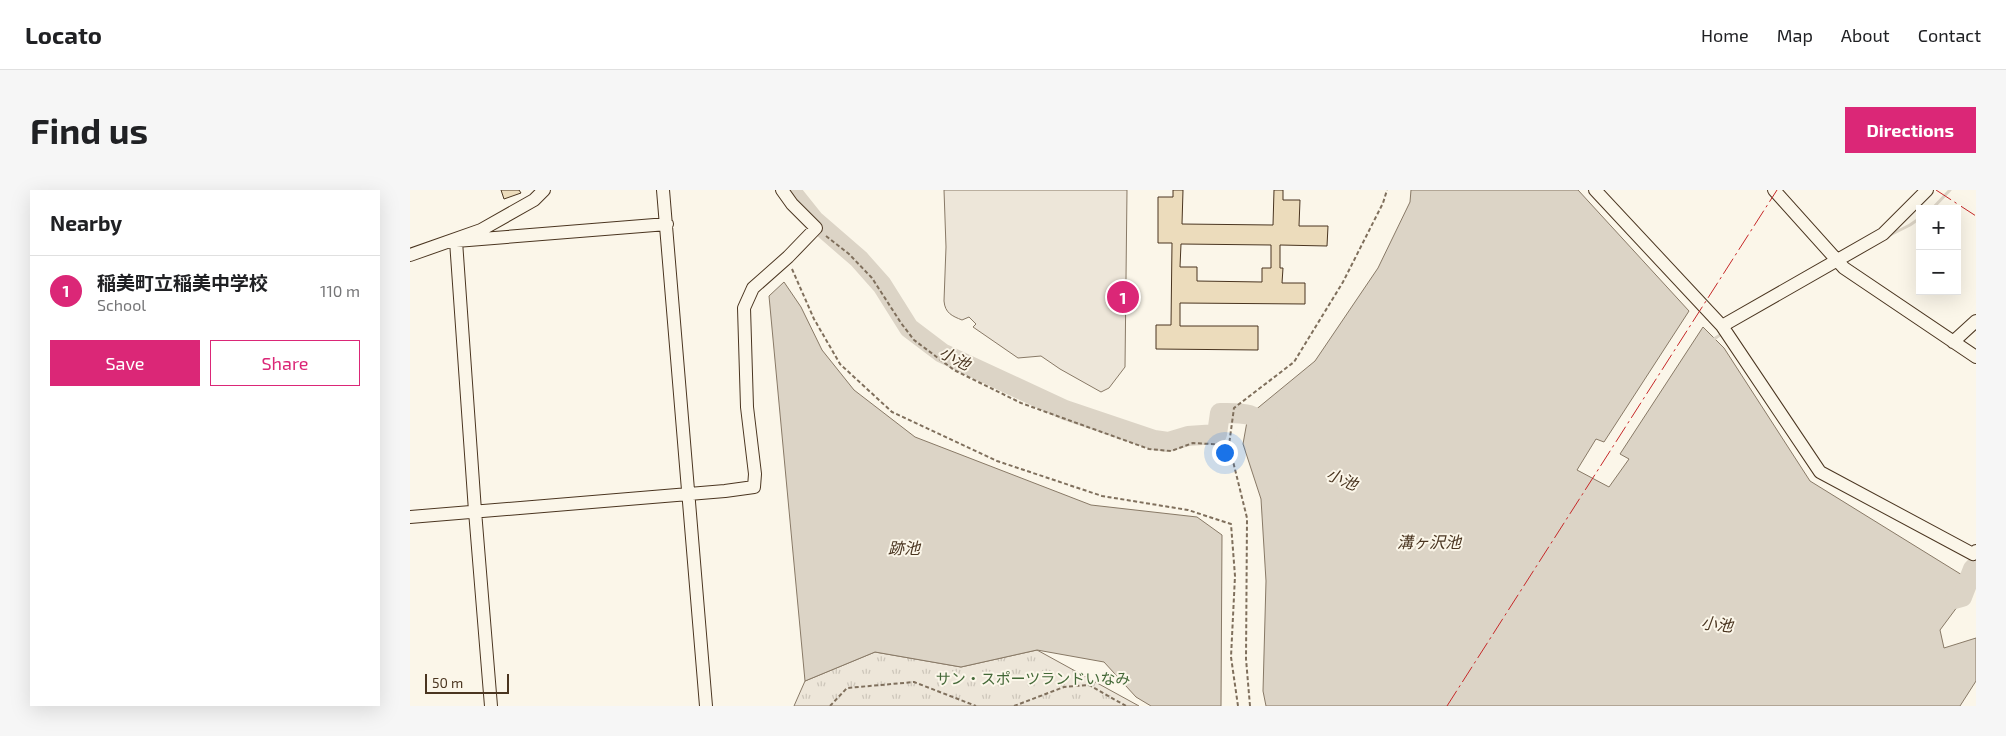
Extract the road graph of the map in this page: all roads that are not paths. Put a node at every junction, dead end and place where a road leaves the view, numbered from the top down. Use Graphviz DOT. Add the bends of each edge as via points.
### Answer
graph roads {
  1 [pos="544,190"];
  2 [pos="663,190"];
  3 [pos="782,190"];
  4 [pos="1595,190"];
  5 [pos="1774,190"];
  6 [pos="1927,190"];
  7 [pos="667,224"];
  8 [pos="456,241"];
  9 [pos="410,255"];
  10 [pos="1837,259"];
  11 [pos="1976,321"];
  12 [pos="1722,326"];
  13 [pos="1953,342"];
  14 [pos="1976,357"];
  15 [pos="688,494"];
  16 [pos="475,511"];
  17 [pos="410,516"];
  18 [pos="1976,552"];
  19 [pos="491,706"];
  20 [pos="706,706"];
  1 -- 8 [label="street" via="534,200"];
  2 -- 7 [label="street"];
  3 -- 15 [label="street" via="816,228 753,288 744,308 747,407 754,487"];
  4 -- 12 [label="street"];
  5 -- 10 [label="street"];
  6 -- 10 [label="street" via="1883,234"];
  7 -- 8 [label="street"];
  7 -- 15 [label="street"];
  8 -- 9 [label="street"];
  8 -- 16 [label="street"];
  10 -- 12 [label="street"];
  10 -- 13 [label="street" via="1844,268"];
  11 -- 13 [label="street"];
  12 -- 18 [label="street" via="1820,472 1974,554"];
  13 -- 14 [label="street"];
  15 -- 16 [label="street"];
  15 -- 20 [label="street"];
  16 -- 17 [label="street"];
  16 -- 19 [label="street"];
}
